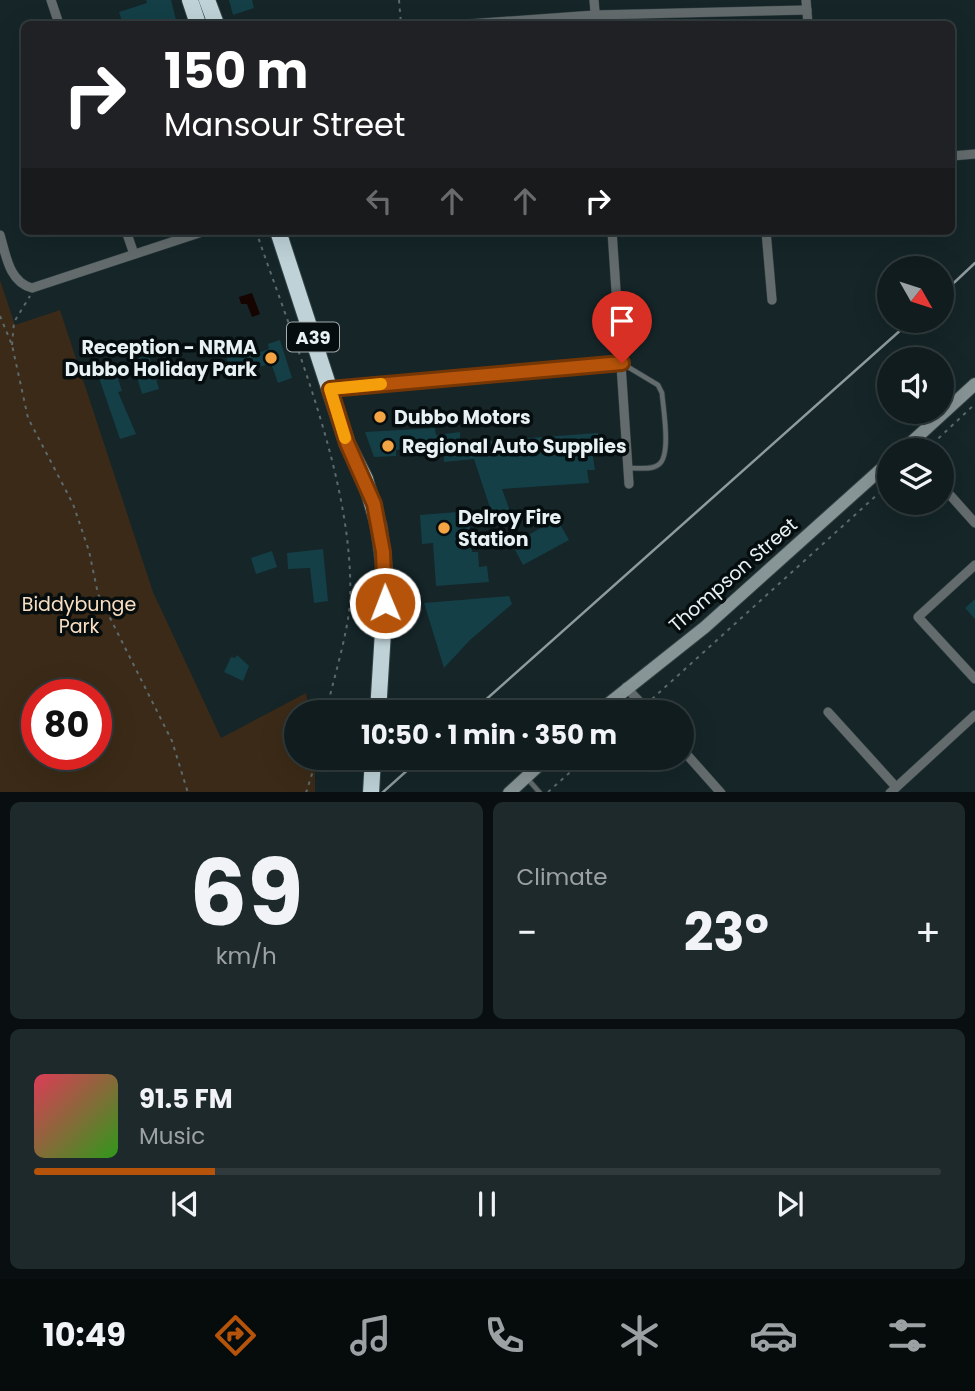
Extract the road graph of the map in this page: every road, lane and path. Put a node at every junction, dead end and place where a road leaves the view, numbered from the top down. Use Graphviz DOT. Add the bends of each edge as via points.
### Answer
graph roads {
  1 [pos="51,0"];
  2 [pos="190,0"];
  3 [pos="207,0"];
  4 [pos="399,0"];
  5 [pos="594,0"];
  6 [pos="806,5"];
  7 [pos="595,20"];
  8 [pos="57,21"];
  9 [pos="197,21"];
  10 [pos="215,21"];
  11 [pos="401,21"];
  12 [pos="563,21"];
  13 [pos="975,154"];
  14 [pos="955,156"];
  15 [pos="0,235"];
  16 [pos="127,235"];
  17 [pos="193,235"];
  18 [pos="257,235"];
  19 [pos="279,235"];
  20 [pos="612,235"];
  21 [pos="766,235"];
  22 [pos="134,254"];
  23 [pos="41,286"];
  24 [pos="772,300"];
  25 [pos="0,316"];
  26 [pos="12,345"];
  27 [pos="622,363"];
  28 [pos="975,384"];
  29 [pos="330,389"];
  30 [pos="975,404"];
  31 [pos="918,438"];
  32 [pos="939,438"];
  33 [pos="630,468"];
  34 [pos="877,473"];
  35 [pos="629,484"];
  36 [pos="877,495"];
  37 [pos="954,499"];
  38 [pos="975,523"];
  39 [pos="975,565"];
  40 [pos="975,679"];
  41 [pos="626,687"];
  42 [pos="330,700"];
  43 [pos="379,700"];
  44 [pos="611,700"];
  45 [pos="638,700"];
  46 [pos="656,700"];
  47 [pos="828,712"];
  48 [pos="975,715"];
  49 [pos="694,763"];
  50 [pos="313,770"];
  51 [pos="372,770"];
  52 [pos="533,770"];
  53 [pos="573,770"];
  54 [pos="526,776"];
  55 [pos="893,790"];
  56 [pos="188,792"];
  57 [pos="306,792"];
  58 [pos="371,792"];
  59 [pos="510,792"];
  60 [pos="539,792"];
  61 [pos="549,792"];
  62 [pos="720,792"];
  1 -- 8 [label="street"];
  2 -- 9 [label="highway"];
  3 -- 10 [label="highway"];
  4 -- 11 [label="path"];
  5 -- 7 [label="street"];
  6 -- 7 [label="street"];
  7 -- 12 [label="street"];
  13 -- 14 [label="street"];
  15 -- 23 [label="street" via="13,275 23,286"];
  16 -- 22 [label="street"];
  17 -- 22 [label="street"];
  18 -- 42 [label="path" via="310,390 348,528 350,604"];
  19 -- 29 [label="highway, A39"];
  20 -- 27 [label="street"];
  21 -- 24 [label="street"];
  22 -- 23 [label="street"];
  23 -- 26 [label="path" via="19,310"];
  25 -- 26 [label="path"];
  26 -- 56 [label="path" via="28,418 73,504 98,594 172,741"];
  27 -- 29 [label="street"];
  27 -- 33 [label="street"];
  27 -- 33 [label="lane" via="658,385 663,404 666,451 662,463"];
  28 -- 31 [label="street"];
  29 -- 43 [label="highway, A39" via="374,504 383,552 386,583"];
  30 -- 32 [label="path"];
  33 -- 35 [label="street"];
  34 -- 41 [label="street, Thompson Street" via="705,627"];
  36 -- 46 [label="path"];
  37 -- 38 [label="street"];
  39 -- 40 [label="street" via="918,617"];
  41 -- 44 [label="street, Thompson Street"];
  41 -- 45 [label="street"];
  47 -- 55 [label="street"];
  48 -- 55 [label="street"];
  49 -- 62 [label="street"];
  50 -- 57 [label="path"];
  51 -- 58 [label="highway"];
  52 -- 54 [label="street"];
  53 -- 61 [label="path"];
  54 -- 59 [label="street"];
  54 -- 60 [label="lane"];
}
